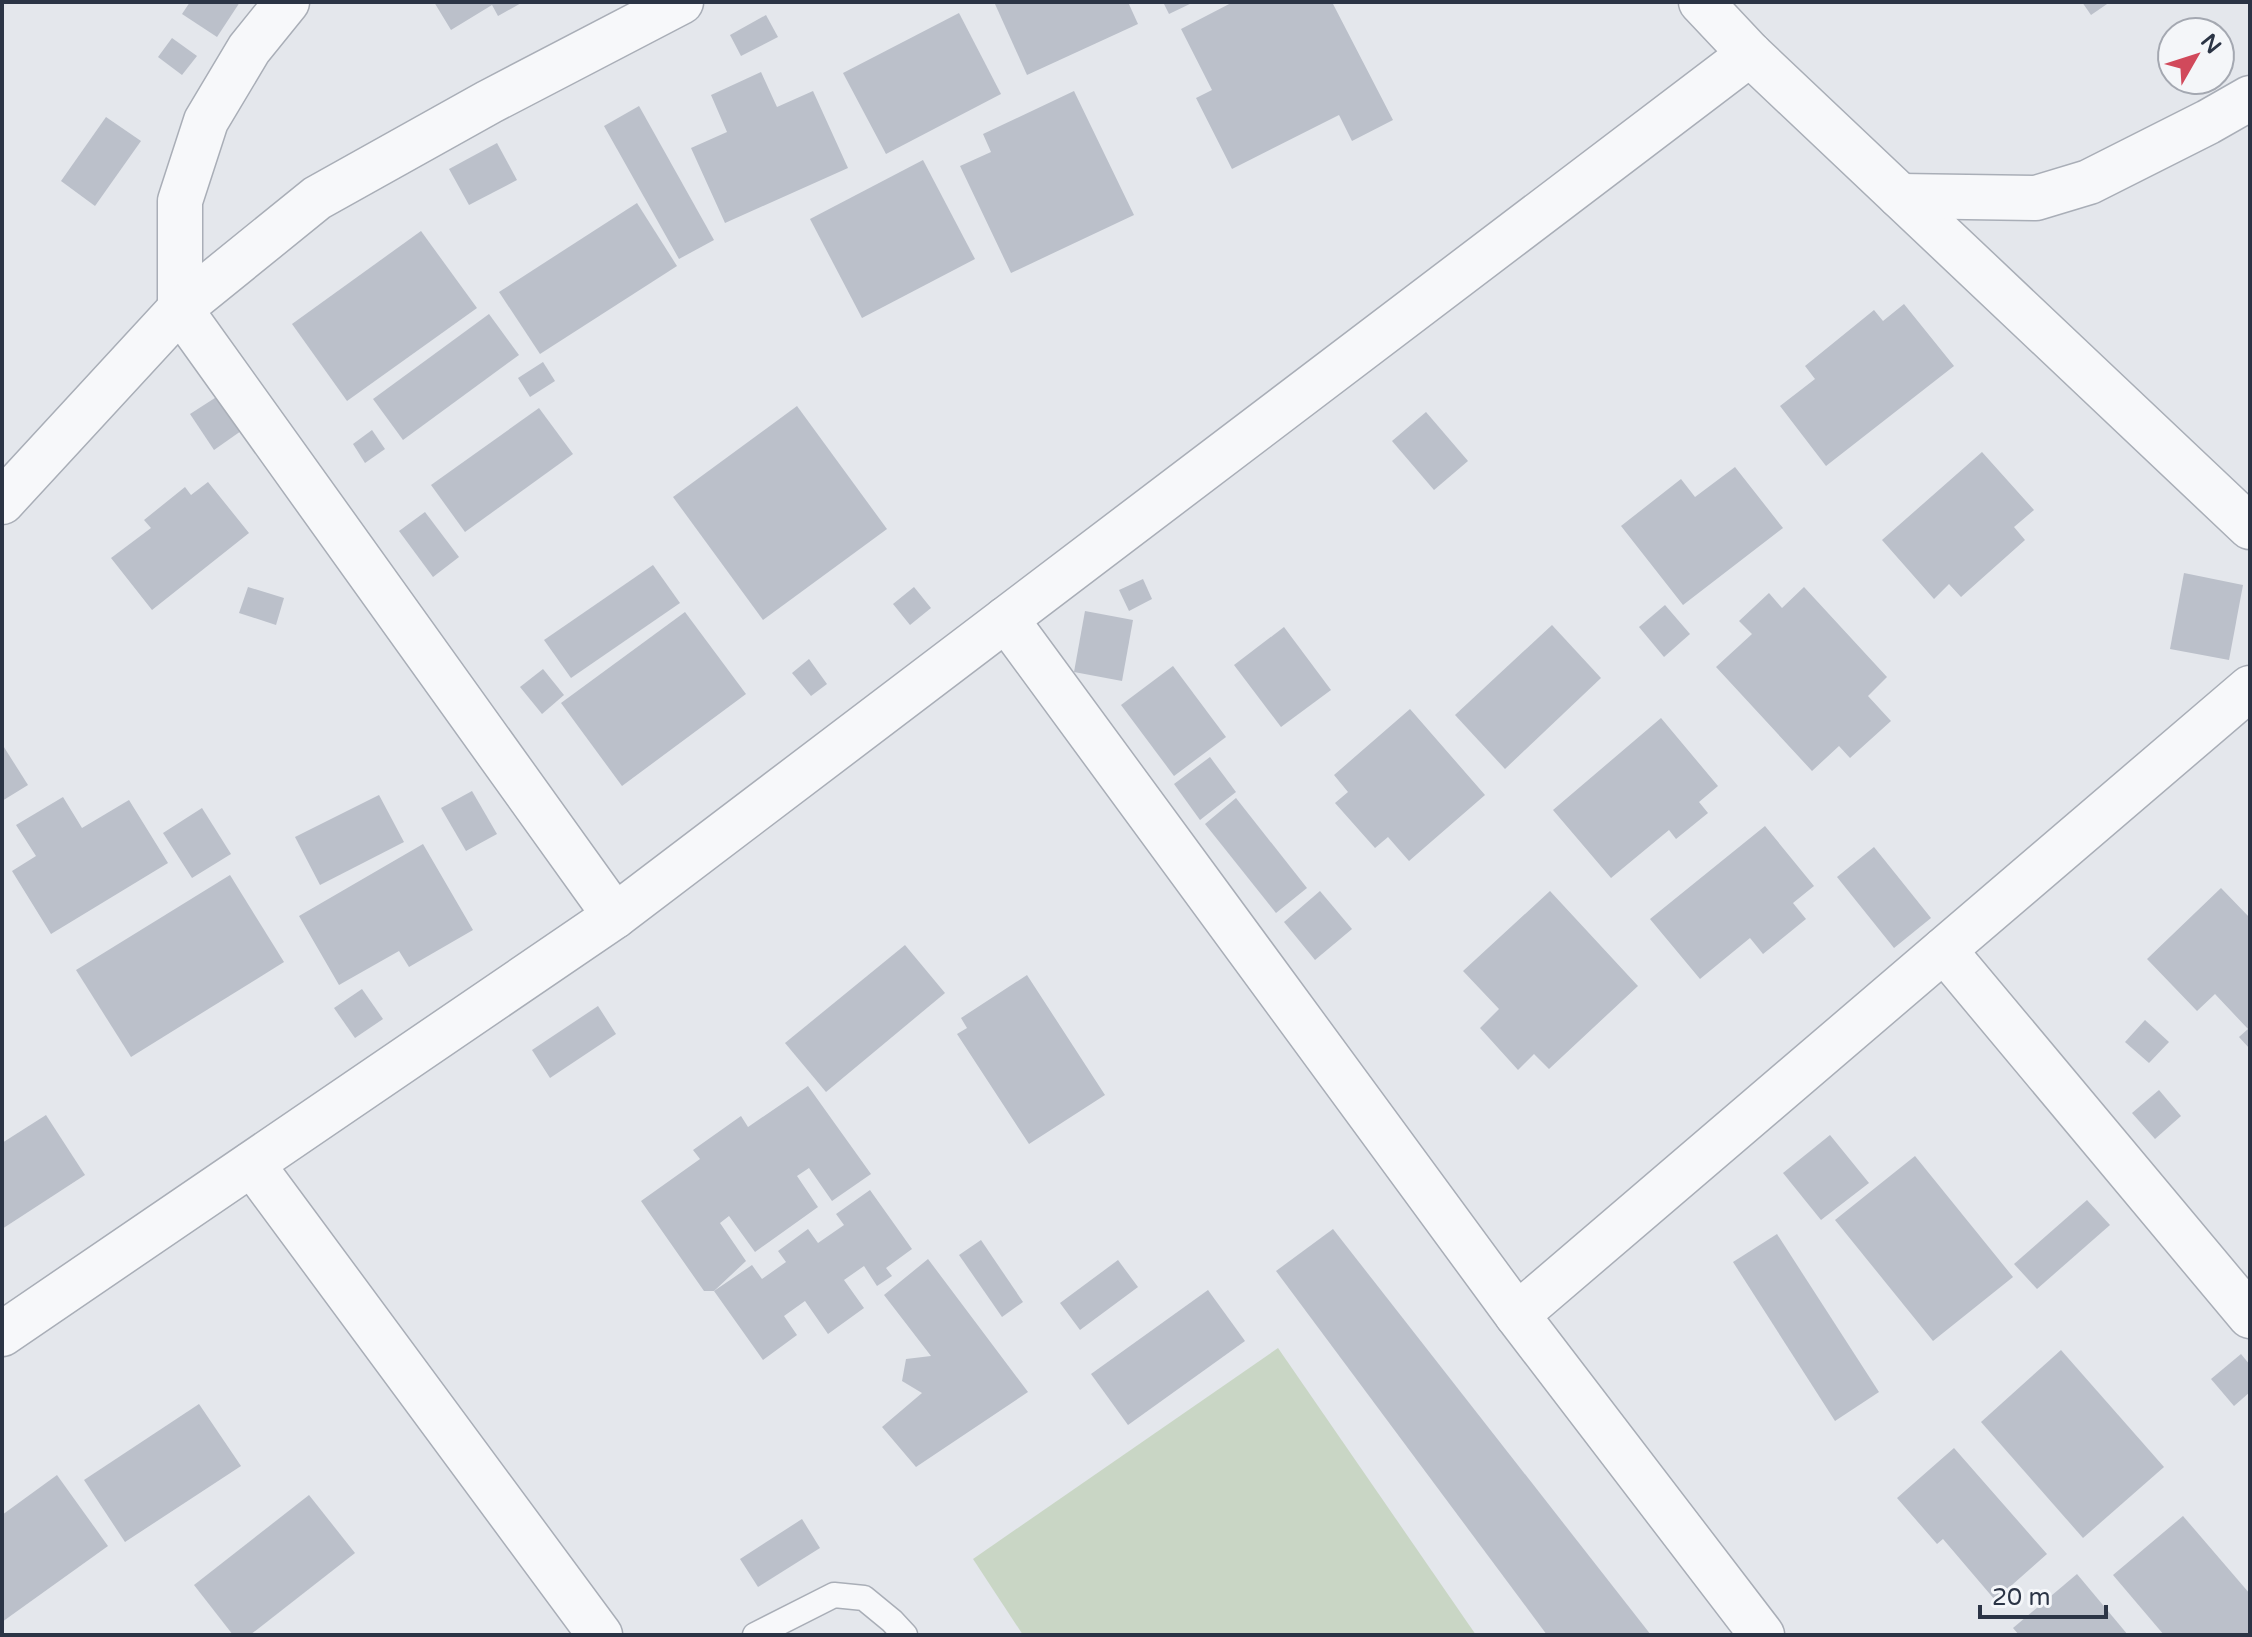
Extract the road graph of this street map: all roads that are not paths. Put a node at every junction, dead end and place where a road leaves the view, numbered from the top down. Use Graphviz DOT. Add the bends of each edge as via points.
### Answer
graph roads {
  1 [pos="287,2"];
  2 [pos="681,2"];
  3 [pos="1701,2"];
  4 [pos="1750,54"];
  5 [pos="2250,98"];
  6 [pos="1900,196"];
  7 [pos="180,309"];
  8 [pos="2,502"];
  9 [pos="2250,527"];
  10 [pos="1006,619"];
  11 [pos="2250,688"];
  12 [pos="615,916"];
  13 [pos="1944,950"];
  14 [pos="252,1164"];
  15 [pos="1517,1315"];
  16 [pos="2250,1316"];
  17 [pos="2,1334"];
  18 [pos="589,1631"];
  19 [pos="755,1635"];
  20 [pos="905,1635"];
  21 [pos="1762,1635"];
  1 -- 7 [label="street" via="249,49 206,121 180,201"];
  2 -- 7 [label="street" via="317,198"];
  3 -- 4 [label="street"];
  4 -- 6 [label="street"];
  4 -- 10 [label="street"];
  5 -- 6 [label="street" via="2089,182 2036,198"];
  6 -- 9 [label="street"];
  7 -- 8 [label="street"];
  7 -- 12 [label="street"];
  10 -- 12 [label="street"];
  10 -- 15 [label="street"];
  11 -- 13 [label="street"];
  12 -- 14 [label="street"];
  13 -- 15 [label="street"];
  13 -- 16 [label="street"];
  14 -- 17 [label="street"];
  14 -- 18 [label="street"];
  15 -- 21 [label="street"];
  19 -- 20 [label="lane" via="834,1595 864,1598"];
}
